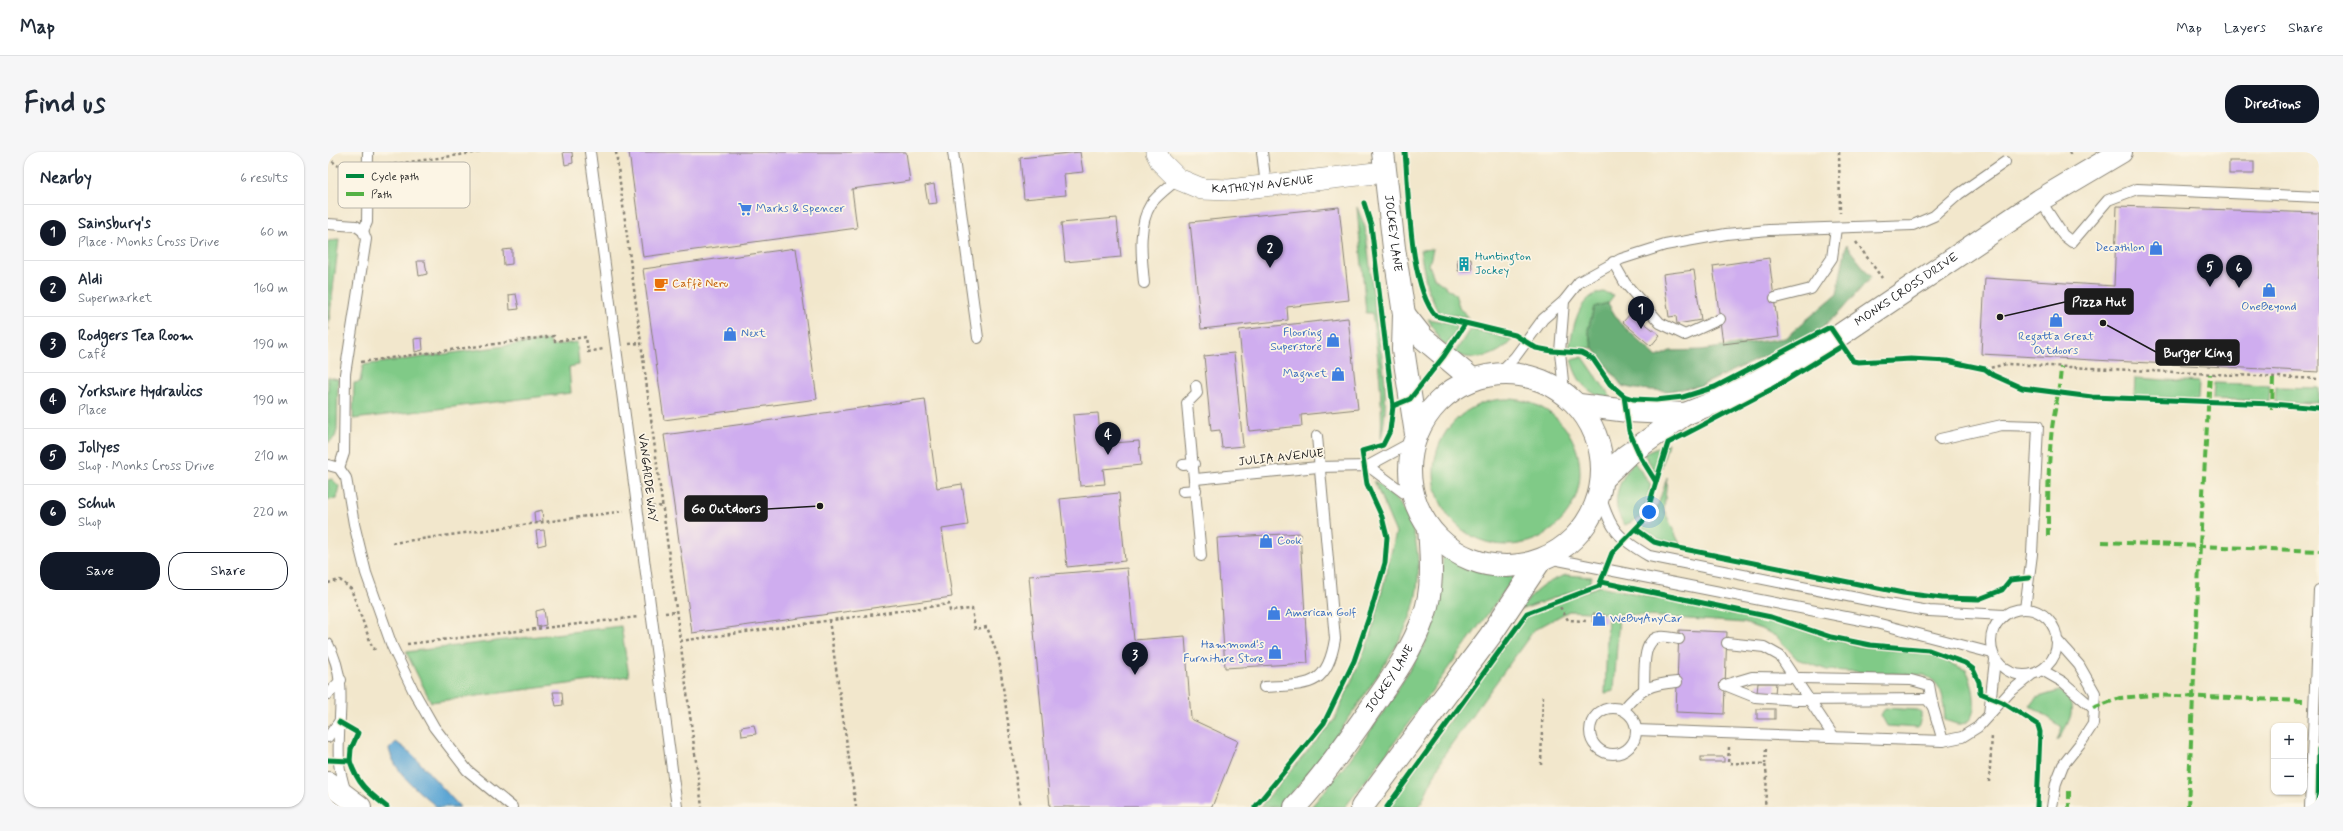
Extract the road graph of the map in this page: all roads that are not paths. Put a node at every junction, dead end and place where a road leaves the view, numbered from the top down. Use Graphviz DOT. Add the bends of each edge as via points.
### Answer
graph roads {
  1 [pos="590,152"];
  2 [pos="953,152"];
  3 [pos="1156,152"];
  4 [pos="1262,152"];
  5 [pos="2121,152"];
  6 [pos="1383,162"];
  7 [pos="2005,162"];
  8 [pos="1178,178"];
  9 [pos="1266,186"];
  10 [pos="2319,197"];
  11 [pos="2040,200"];
  12 [pos="367,208"];
  13 [pos="328,224"];
  14 [pos="1836,228"];
  15 [pos="363,231"];
  16 [pos="1613,262"];
  17 [pos="1144,284"];
  18 [pos="1775,298"];
  19 [pos="1564,301"];
  20 [pos="1404,314"];
  21 [pos="1720,318"];
  22 [pos="978,338"];
  23 [pos="1499,373"];
  24 [pos="1472,379"];
  25 [pos="1196,386"];
  26 [pos="1571,398"];
  27 [pos="1685,414"];
  28 [pos="1317,436"];
  29 [pos="1415,437"];
  30 [pos="1940,439"];
  31 [pos="1194,464"];
  32 [pos="328,465"];
  33 [pos="1182,465"];
  34 [pos="1368,466"];
  35 [pos="1318,467"];
  36 [pos="339,468"];
  37 [pos="1196,479"];
  38 [pos="1602,486"];
  39 [pos="1196,490"];
  40 [pos="1183,491"];
  41 [pos="1415,501"];
  42 [pos="1429,528"];
  43 [pos="1201,556"];
  44 [pos="1544,559"];
  45 [pos="2319,590"];
  46 [pos="2025,609"];
  47 [pos="2004,615"];
  48 [pos="1679,639"];
  49 [pos="2056,639"];
  50 [pos="1727,643"];
  51 [pos="328,644"];
  52 [pos="1994,656"];
  53 [pos="2042,670"];
  54 [pos="2031,675"];
  55 [pos="1795,678"];
  56 [pos="341,680"];
  57 [pos="1677,682"];
  58 [pos="1264,687"];
  59 [pos="1644,689"];
  60 [pos="328,694"];
  61 [pos="1810,700"];
  62 [pos="1933,707"];
  63 [pos="2093,708"];
  64 [pos="1623,710"];
  65 [pos="1989,714"];
  66 [pos="339,722"];
  67 [pos="1636,730"];
  68 [pos="328,737"];
  69 [pos="1834,737"];
  70 [pos="1943,741"];
  71 [pos="328,783"];
  72 [pos="354,802"];
  73 [pos="512,807"];
  74 [pos="677,807"];
  75 [pos="1295,807"];
  76 [pos="1362,807"];
  77 [pos="2052,807"];
  78 [pos="2310,807"];
  1 -- 74 [label="lane, VANGARDE WAY"];
  2 -- 22 [label="lane"];
  3 -- 8 [label="street, KATHRYN AVENUE" via="1161,162"];
  4 -- 9 [label="lane"];
  5 -- 11 [label="street, MONKS CROSS DRIVE"];
  6 -- 9 [label="street, KATHRYN AVENUE"];
  6 -- 20 [label="street, JOCKEY LANE"];
  7 -- 14 [label="lane" via="1959,194 1934,216 1913,225"];
  8 -- 9 [label="street, KATHRYN AVENUE" via="1202,189 1229,190"];
  8 -- 17 [label="lane" via="1151,204 1143,224"];
  10 -- 11 [label="lane" via="2138,189 2108,200 2072,242 2063,235"];
  11 -- 27 [label="street, MONKS CROSS DRIVE" via="1836,337 1755,383"];
  12 -- 15 [label="lane" via="367,222"];
  13 -- 15 [label="lane" via="356,226"];
  14 -- 16 [label="lane" via="1726,234 1665,245"];
  14 -- 18 [label="lane" via="1832,258 1811,289"];
  15 -- 36 [label="lane" via="366,239 345,374 344,452"];
  16 -- 19 [label="lane" via="1579,282"];
  16 -- 21 [label="lane" via="1625,283 1660,323 1685,335"];
  19 -- 23 [label="lane" via="1543,319 1515,357"];
  19 -- 26 [label="lane" via="1560,352"];
  20 -- 24 [label="street" via="1423,338"];
  20 -- 29 [label="street, JOCKEY LANE" via="1403,349"];
  23 -- 24 [label="street"];
  23 -- 26 [label="street" via="1544,380"];
  24 -- 29 [label="street" via="1454,388 1438,401 1426,416"];
  25 -- 31 [label="lane" via="1197,394 1187,403"];
  26 -- 27 [label="street, MONKS CROSS DRIVE" via="1628,411"];
  26 -- 38 [label="street" via="1593,427 1602,452"];
  27 -- 38 [label="street, MONKS CROSS DRIVE" via="1626,456"];
  28 -- 35 [label="lane"];
  29 -- 34 [label="lane, JULIA AVENUE"];
  29 -- 41 [label="street" via="1409,471"];
  30 -- 46 [label="lane" via="2002,425 2038,426 2032,554"];
  31 -- 33 [label="lane"];
  31 -- 37 [label="lane"];
  32 -- 36 [label="lane"];
  34 -- 35 [label="lane, JULIA AVENUE"];
  34 -- 41 [label="lane"];
  35 -- 37 [label="lane, JULIA AVENUE"];
  35 -- 58 [label="lane" via="1335,639 1332,657 1320,678 1306,684"];
  36 -- 73 [label="lane" via="346,478 366,573 392,646 412,690 434,727 467,770"];
  37 -- 39 [label="lane"];
  38 -- 44 [label="street" via="1589,520 1571,542"];
  38 -- 47 [label="lane" via="1606,516 1623,541 1649,556 1928,611"];
  39 -- 40 [label="lane"];
  39 -- 43 [label="lane"];
  41 -- 42 [label="street"];
  42 -- 44 [label="street" via="1451,550 1479,563 1509,567"];
  42 -- 75 [label="street, JOCKEY LANE" via="1432,571 1425,615 1413,643 1398,670 1318,782"];
  44 -- 52 [label="lane" via="1869,622"];
  44 -- 76 [label="street" via="1490,636"];
  45 -- 78 [label="lane"];
  46 -- 47 [label="lane"];
  46 -- 49 [label="lane" via="2034,611 2049,622"];
  47 -- 52 [label="lane" via="1992,632 1990,643"];
  48 -- 59 [label="lane" via="1660,637 1647,647"];
  49 -- 53 [label="lane" via="2054,657"];
  49 -- 63 [label="lane" via="2079,665 2095,693"];
  50 -- 55 [label="lane" via="1772,650 1780,656"];
  51 -- 56 [label="lane"];
  52 -- 54 [label="lane" via="2002,668 2011,673"];
  52 -- 65 [label="lane"];
  53 -- 54 [label="lane"];
  53 -- 63 [label="lane" via="2064,682"];
  54 -- 65 [label="lane"];
  55 -- 61 [label="lane"];
  55 -- 61 [label="lane" via="1752,677 1725,685 1755,697"];
  55 -- 62 [label="lane" via="1911,680 1929,685"];
  56 -- 60 [label="lane"];
  56 -- 66 [label="lane" via="342,702"];
  57 -- 59 [label="lane" via="1658,683"];
  59 -- 64 [label="lane" via="1635,695"];
  61 -- 62 [label="lane" via="1927,700"];
  61 -- 69 [label="lane"];
  62 -- 70 [label="lane"];
  63 -- 77 [label="lane" via="2092,724 2063,765 2056,783"];
  64 -- 67 [label="lane" via="1632,718"];
  64 -- 67 [label="lane" via="1610,707 1593,717 1589,730 1593,744 1605,753 1620,753 1631,744"];
  65 -- 70 [label="lane" via="1978,727 1962,737"];
  66 -- 68 [label="lane"];
  66 -- 72 [label="lane" via="339,762"];
  67 -- 69 [label="lane"];
  69 -- 70 [label="lane"];
  71 -- 72 [label="street"];
}
